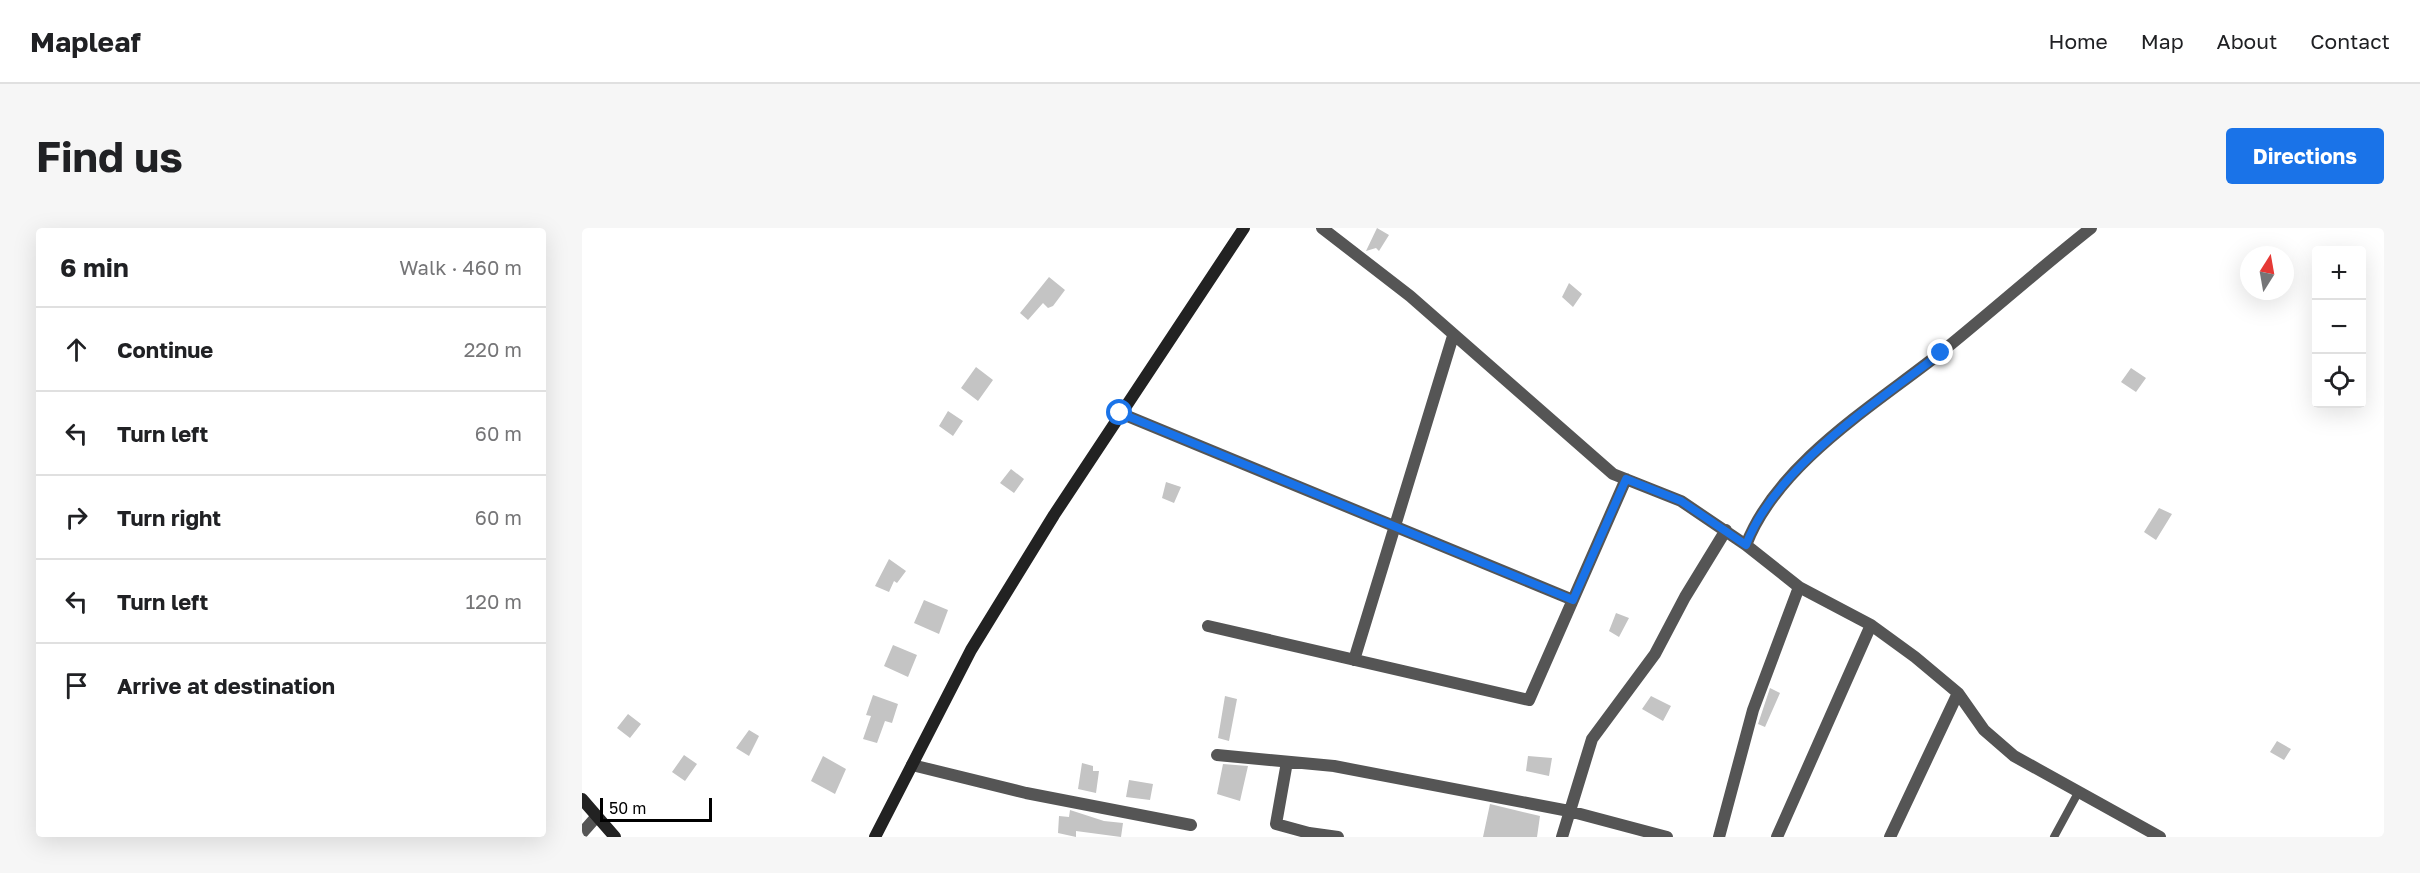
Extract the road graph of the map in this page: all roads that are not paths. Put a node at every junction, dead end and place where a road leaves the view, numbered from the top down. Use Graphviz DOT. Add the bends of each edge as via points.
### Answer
graph roads {
  1 [pos="1244,228"];
  2 [pos="1322,228"];
  3 [pos="2091,228"];
  4 [pos="1453,336"];
  5 [pos="1120,413"];
  6 [pos="1626,479"];
  7 [pos="1395,526"];
  8 [pos="1726,530"];
  9 [pos="1746,545"];
  10 [pos="1799,587"];
  11 [pos="1573,600"];
  12 [pos="1871,625"];
  13 [pos="1208,626"];
  14 [pos="1354,660"];
  15 [pos="1958,693"];
  16 [pos="1216,755"];
  17 [pos="1287,762"];
  18 [pos="912,765"];
  19 [pos="2079,791"];
  20 [pos="582,799"];
  21 [pos="1569,812"];
  22 [pos="597,816"];
  23 [pos="1191,825"];
  24 [pos="582,833"];
  25 [pos="2144,833"];
  26 [pos="1648,835"];
  27 [pos="615,837"];
  28 [pos="875,837"];
  29 [pos="1338,837"];
  30 [pos="1562,837"];
  31 [pos="1667,837"];
  32 [pos="1719,837"];
  33 [pos="1777,837"];
  34 [pos="1890,837"];
  35 [pos="2054,837"];
  36 [pos="2160,837"];
  1 -- 5 [label="street"];
  2 -- 4 [label="street" via="1410,296"];
  3 -- 9 [label="street" via="1941,353 1847,425 1792,475 1773,496"];
  4 -- 6 [label="street" via="1613,474"];
  4 -- 7 [label="street"];
  5 -- 7 [label="street"];
  5 -- 18 [label="street" via="971,650"];
  6 -- 8 [label="street" via="1681,501"];
  6 -- 11 [label="street"];
  7 -- 11 [label="street"];
  7 -- 14 [label="street"];
  8 -- 9 [label="street"];
  8 -- 21 [label="street" via="1684,597 1655,654 1592,739"];
  9 -- 10 [label="street"];
  10 -- 12 [label="street"];
  10 -- 32 [label="street" via="1753,710"];
  11 -- 14 [label="street" via="1529,700"];
  12 -- 15 [label="street"];
  12 -- 33 [label="street"];
  13 -- 14 [label="street"];
  15 -- 19 [label="street" via="1984,730 2014,756"];
  15 -- 34 [label="street"];
  16 -- 17 [label="street"];
  17 -- 21 [label="street" via="1334,766"];
  17 -- 29 [label="street" via="1276,824"];
  18 -- 23 [label="street" via="1026,793"];
  18 -- 28 [label="street"];
  19 -- 25 [label="street"];
  19 -- 35 [label="lane"];
  20 -- 22 [label="street"];
  21 -- 26 [label="street"];
  21 -- 30 [label="street"];
  22 -- 24 [label="street"];
  22 -- 27 [label="street"];
  25 -- 36 [label="street"];
  26 -- 31 [label="street"];
}
